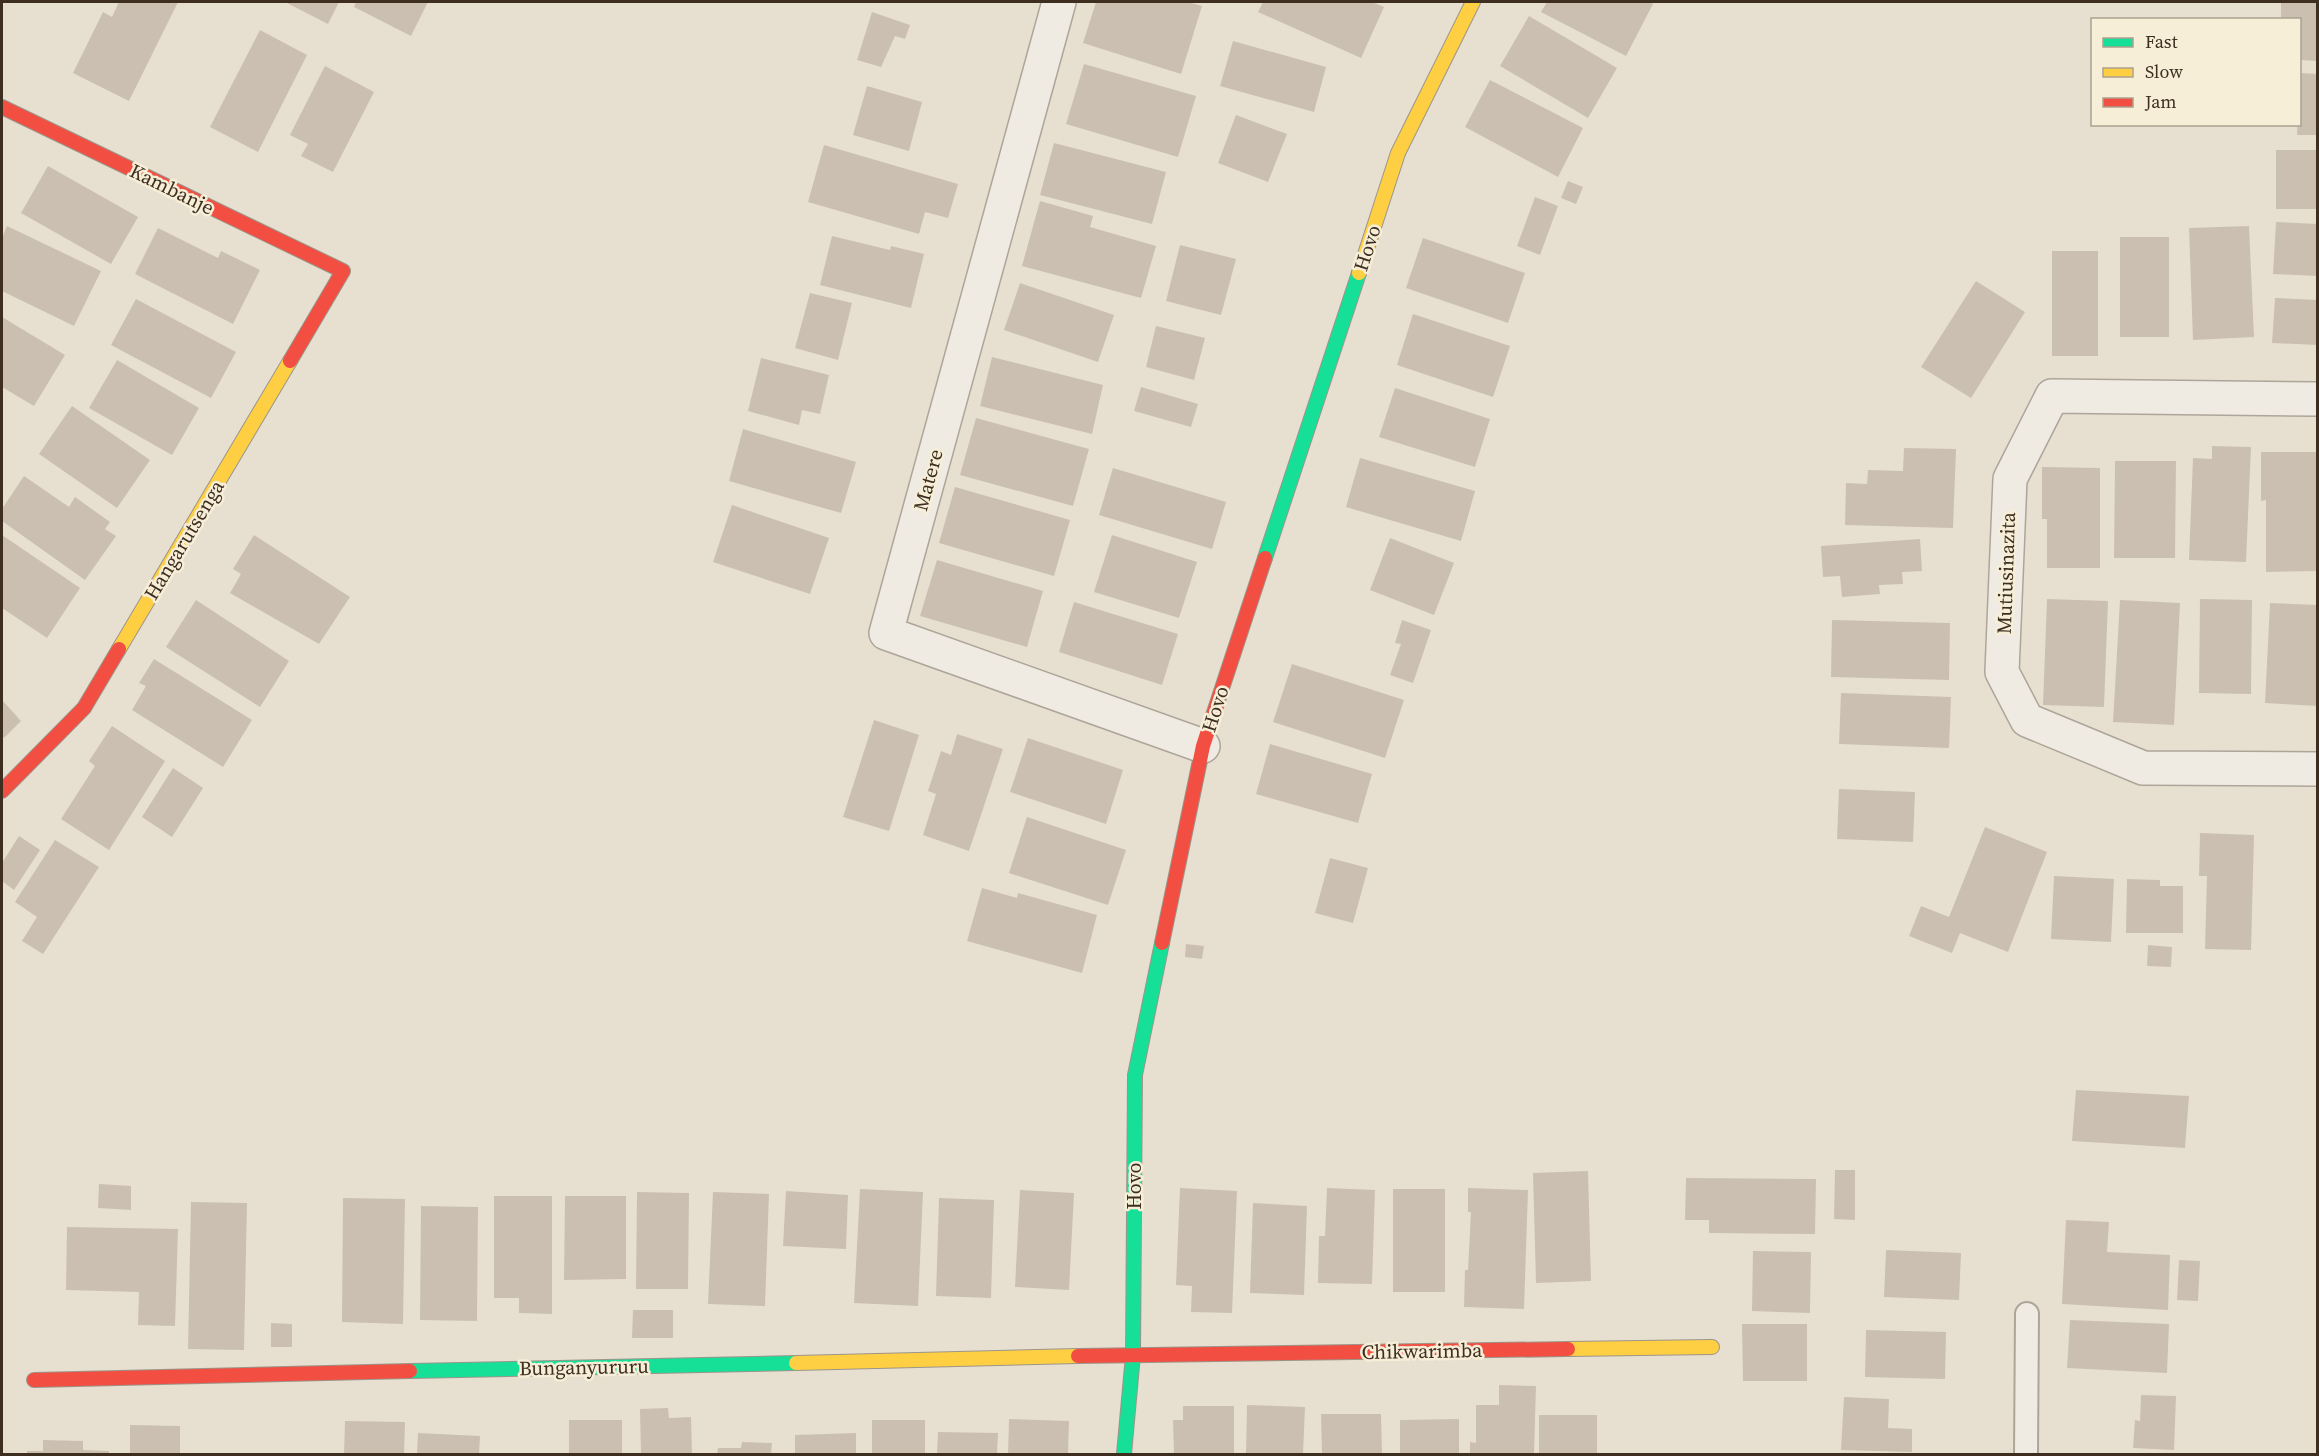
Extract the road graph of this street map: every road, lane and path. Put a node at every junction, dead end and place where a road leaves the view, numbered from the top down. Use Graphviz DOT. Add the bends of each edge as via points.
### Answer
graph roads {
  1 [pos="1059,2"];
  2 [pos="1473,2"];
  3 [pos="3,110"];
  4 [pos="343,271"];
  5 [pos="2318,399"];
  6 [pos="1203,746"];
  7 [pos="2318,769"];
  8 [pos="2,791"];
  9 [pos="2027,1314"];
  10 [pos="1712,1347"];
  11 [pos="1133,1355"];
  12 [pos="34,1380"];
  13 [pos="1124,1455"];
  14 [pos="2026,1455"];
  1 -- 6 [label="street, Matere" via="886,633"];
  2 -- 6 [label="street, Hovo" via="1398,153"];
  3 -- 4 [label="street, Kambanje"];
  4 -- 8 [label="street, Hangarutsenga" via="84,708"];
  5 -- 7 [label="street, Mutiusinazita" via="2052,396 2010,480 2002,672 2027,720 2143,768"];
  6 -- 11 [label="street, Hovo" via="1135,1075"];
  9 -- 14 [label="lane"];
  10 -- 11 [label="street, Chikwarimba"];
  11 -- 12 [label="street, Bunganyururu"];
  11 -- 13 [label="street, Hovo"];
}
